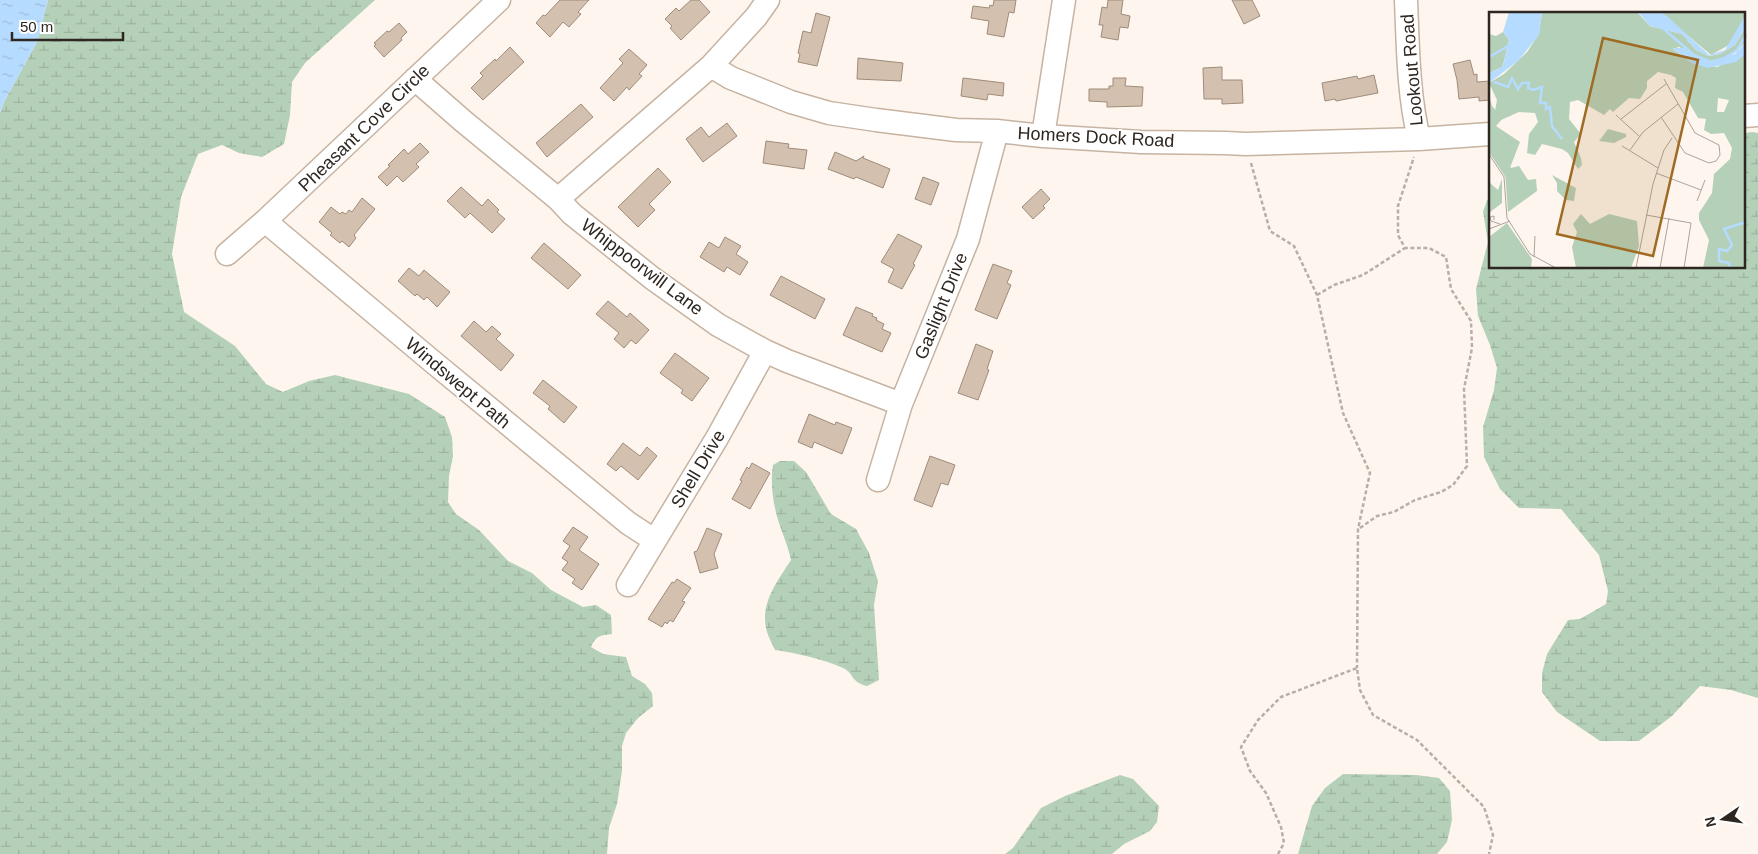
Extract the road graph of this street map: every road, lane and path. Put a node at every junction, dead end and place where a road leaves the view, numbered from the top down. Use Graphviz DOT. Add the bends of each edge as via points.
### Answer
graph roads {
  1 [pos="499,0"];
  2 [pos="768,0"];
  3 [pos="1064,0"];
  4 [pos="1406,0"];
  5 [pos="711,66"];
  6 [pos="415,79"];
  7 [pos="997,131"];
  8 [pos="1489,134"];
  9 [pos="1043,136"];
  10 [pos="1420,139"];
  11 [pos="1246,144"];
  12 [pos="558,199"];
  13 [pos="266,221"];
  14 [pos="1405,248"];
  15 [pos="228,254"];
  16 [pos="1317,294"];
  17 [pos="765,351"];
  18 [pos="900,404"];
  19 [pos="878,480"];
  20 [pos="1358,529"];
  21 [pos="654,540"];
  22 [pos="628,585"];
  23 [pos="1357,668"];
  24 [pos="1278,854"];
  25 [pos="1489,854"];
  1 -- 6 [label="street, Pheasant Cove Circle"];
  2 -- 5 [label="street"];
  3 -- 9 [label="street"];
  4 -- 10 [label="street, Lookout Road" via="1408,60 1414,118"];
  5 -- 7 [label="street, Homers Dock Road" via="731,78 828,113 956,130"];
  5 -- 12 [label="street"];
  6 -- 12 [label="street, Whippoorwill Lane"];
  6 -- 13 [label="street, Pheasant Cove Circle"];
  7 -- 9 [label="street, Homers Dock Road"];
  7 -- 18 [label="street, Gaslight Drive" via="968,239"];
  8 -- 10 [label="street, Homers Dock Road"];
  9 -- 11 [label="street, Homers Dock Road"];
  10 -- 11 [label="street, Homers Dock Road"];
  10 -- 14 [label="path" via="1398,206 1398,235"];
  11 -- 16 [label="path" via="1270,230 1294,246"];
  12 -- 17 [label="street, Whippoorwill Lane" via="652,278 718,325"];
  13 -- 15 [label="street, Pheasant Cove Circle"];
  13 -- 21 [label="street, Windswept Path" via="432,362 628,523"];
  14 -- 16 [label="path" via="1363,276"];
  14 -- 20 [label="path" via="1429,248 1446,257 1451,289 1471,321 1472,348 1464,390 1467,466 1453,485 1442,492 1377,516"];
  16 -- 20 [label="path" via="1342,413 1370,473"];
  17 -- 18 [label="street, Whippoorwill Lane"];
  17 -- 21 [label="street, Shell Drive" via="717,438"];
  18 -- 19 [label="street, Gaslight Drive"];
  20 -- 23 [label="path"];
  21 -- 22 [label="street, Shell Drive"];
  23 -- 24 [label="path" via="1281,697 1258,720 1241,747 1250,771 1266,793 1281,827 1284,843"];
  23 -- 25 [label="path" via="1360,690 1373,715 1417,740 1484,807 1493,835"];
}
